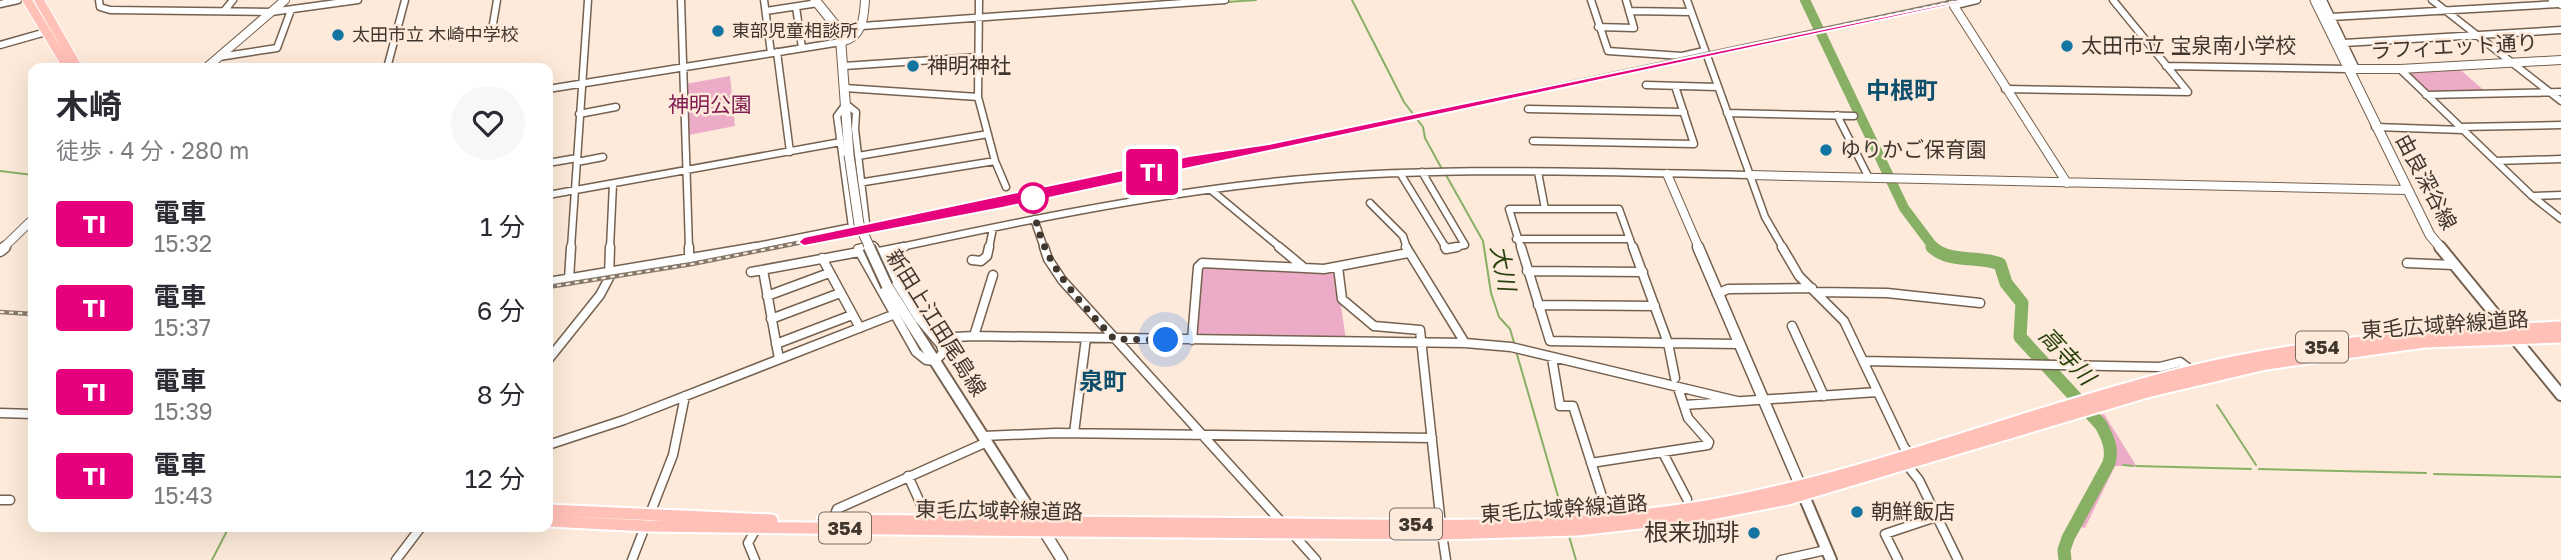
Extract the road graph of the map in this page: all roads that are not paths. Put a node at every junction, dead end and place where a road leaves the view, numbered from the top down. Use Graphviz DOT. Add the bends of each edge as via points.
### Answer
graph roads {
  1 [pos="18,0"];
  2 [pos="27,0"];
  3 [pos="39,0"];
  4 [pos="99,0"];
  5 [pos="233,0"];
  6 [pos="285,0"];
  7 [pos="358,0"];
  8 [pos="405,0"];
  9 [pos="498,0"];
  10 [pos="588,0"];
  11 [pos="681,0"];
  12 [pos="764,0"];
  13 [pos="865,0"];
  14 [pos="979,0"];
  15 [pos="1225,0"];
  16 [pos="1591,0"];
  17 [pos="1626,0"];
  18 [pos="1686,0"];
  19 [pos="1977,0"];
  20 [pos="2113,0"];
  21 [pos="2315,0"];
  22 [pos="2323,0"];
  23 [pos="2432,0"];
  24 [pos="816,2"];
  25 [pos="1953,2"];
  26 [pos="2558,3"];
  27 [pos="0,4"];
  28 [pos="796,7"];
  29 [pos="291,10"];
  30 [pos="2445,10"];
  31 [pos="224,11"];
  32 [pos="765,11"];
  33 [pos="1629,11"];
  34 [pos="271,12"];
  35 [pos="1691,12"];
  36 [pos="2332,17"];
  37 [pos="978,18"];
  38 [pos="862,26"];
  39 [pos="1598,27"];
  40 [pos="492,30"];
  41 [pos="2561,30"];
  42 [pos="46,32"];
  43 [pos="2476,35"];
  44 [pos="841,42"];
  45 [pos="2344,43"];
  46 [pos="0,45"];
  47 [pos="802,48"];
  48 [pos="1704,51"];
  49 [pos="774,52"];
  50 [pos="219,57"];
  51 [pos="977,57"];
  52 [pos="2561,60"];
  53 [pos="65,63"];
  54 [pos="75,63"];
  55 [pos="212,63"];
  56 [pos="388,63"];
  57 [pos="2512,63"];
  58 [pos="2166,65"];
  59 [pos="844,66"];
  60 [pos="684,67"];
  61 [pos="2352,69"];
  62 [pos="2400,69"];
  63 [pos="582,83"];
  64 [pos="1646,86"];
  65 [pos="1675,86"];
  66 [pos="1717,87"];
  67 [pos="553,88"];
  68 [pos="845,88"];
  69 [pos="2005,89"];
  70 [pos="2550,92"];
  71 [pos="2561,92"];
  72 [pos="2425,95"];
  73 [pos="978,97"];
  74 [pos="2561,101"];
  75 [pos="846,104"];
  76 [pos="616,107"];
  77 [pos="1528,109"];
  78 [pos="1684,113"];
  79 [pos="1727,113"];
  80 [pos="579,114"];
  81 [pos="1837,115"];
  82 [pos="1854,116"];
  83 [pos="2561,125"];
  84 [pos="2375,127"];
  85 [pos="2462,128"];
  86 [pos="988,134"];
  87 [pos="1533,141"];
  88 [pos="841,142"];
  89 [pos="790,152"];
  90 [pos="853,155"];
  91 [pos="603,157"];
  92 [pos="2561,159"];
  93 [pos="577,160"];
  94 [pos="995,160"];
  95 [pos="2496,161"];
  96 [pos="553,162"];
  97 [pos="687,170"];
  98 [pos="1422,172"];
  99 [pos="1538,172"];
  100 [pos="1400,173"];
  101 [pos="1667,174"];
  102 [pos="1750,175"];
  103 [pos="1869,178"];
  104 [pos="860,183"];
  105 [pos="2067,183"];
  106 [pos="613,184"];
  107 [pos="845,185"];
  108 [pos="1006,187"];
  109 [pos="1211,190"];
  110 [pos="2406,190"];
  111 [pos="575,191"];
  112 [pos="553,194"];
  113 [pos="2532,195"];
  114 [pos="2561,195"];
  115 [pos="1370,203"];
  116 [pos="1545,209"];
  117 [pos="1034,219"];
  118 [pos="2561,219"];
  119 [pos="28,224"];
  120 [pos="852,227"];
  121 [pos="993,228"];
  122 [pos="1516,239"];
  123 [pos="1630,239"];
  124 [pos="0,251"];
  125 [pos="859,252"];
  126 [pos="879,252"];
  127 [pos="1408,253"];
  128 [pos="822,258"];
  129 [pos="689,260"];
  130 [pos="972,261"];
  131 [pos="2407,263"];
  132 [pos="2453,265"];
  133 [pos="1303,266"];
  134 [pos="1338,267"];
  135 [pos="763,270"];
  136 [pos="1527,271"];
  137 [pos="751,272"];
  138 [pos="1643,272"];
  139 [pos="829,273"];
  140 [pos="610,274"];
  141 [pos="993,275"];
  142 [pos="569,279"];
  143 [pos="553,281"];
  144 [pos="1814,290"];
  145 [pos="840,293"];
  146 [pos="1717,294"];
  147 [pos="767,296"];
  148 [pos="1980,303"];
  149 [pos="1538,305"];
  150 [pos="1655,306"];
  151 [pos="895,314"];
  152 [pos="852,315"];
  153 [pos="771,319"];
  154 [pos="1792,326"];
  155 [pos="2561,327"];
  156 [pos="860,328"];
  157 [pos="2511,334"];
  158 [pos="974,335"];
  159 [pos="2561,337"];
  160 [pos="937,338"];
  161 [pos="1086,338"];
  162 [pos="1114,339"];
  163 [pos="1192,340"];
  164 [pos="1422,343"];
  165 [pos="1465,343"];
  166 [pos="776,344"];
  167 [pos="1668,344"];
  168 [pos="1738,344"];
  169 [pos="553,354"];
  170 [pos="1552,358"];
  171 [pos="779,359"];
  172 [pos="935,361"];
  173 [pos="1863,361"];
  174 [pos="2192,371"];
  175 [pos="1675,378"];
  176 [pos="1678,388"];
  177 [pos="1877,392"];
  178 [pos="686,395"];
  179 [pos="2561,395"];
  180 [pos="1824,396"];
  181 [pos="1762,400"];
  182 [pos="1737,401"];
  183 [pos="1684,405"];
  184 [pos="2085,406"];
  185 [pos="0,413"];
  186 [pos="28,414"];
  187 [pos="1074,433"];
  188 [pos="1202,435"];
  189 [pos="1432,438"];
  190 [pos="985,439"];
  191 [pos="553,443"];
  192 [pos="1663,453"];
  193 [pos="1909,460"];
  194 [pos="1591,463"];
  195 [pos="908,476"];
  196 [pos="1801,490"];
  197 [pos="1687,499"];
  198 [pos="1606,509"];
  199 [pos="553,511"];
  200 [pos="924,511"];
  201 [pos="1937,517"];
  202 [pos="833,520"];
  203 [pos="553,521"];
  204 [pos="649,521"];
  205 [pos="1282,523"];
  206 [pos="1040,525"];
  207 [pos="757,527"];
  208 [pos="1442,529"];
  209 [pos="417,532"];
  210 [pos="1292,533"];
  211 [pos="1828,555"];
  212 [pos="396,560"];
  213 [pos="632,560"];
  214 [pos="755,560"];
  215 [pos="1062,560"];
  216 [pos="1315,560"];
  217 [pos="1446,560"];
  218 [pos="1781,560"];
  219 [pos="1898,560"];
  220 [pos="1958,560"];
  1 -- 27 [label="street"];
  2 -- 42 [label="highway"];
  3 -- 54 [label="highway"];
  4 -- 31 [label="street" via="100,7 110,10"];
  5 -- 31 [label="street"];
  6 -- 34 [label="street"];
  7 -- 29 [label="street"];
  8 -- 56 [label="street"];
  9 -- 40 [label="street"];
  10 -- 63 [label="street"];
  11 -- 60 [label="street"];
  12 -- 32 [label="street"];
  13 -- 38 [label="street"];
  14 -- 37 [label="street"];
  15 -- 37 [label="street"];
  16 -- 39 [label="street"];
  17 -- 33 [label="street"];
  18 -- 35 [label="street"];
  19 -- 25 [label="street"];
  20 -- 58 [label="street"];
  21 -- 61 [label="main road, 由良深谷線"];
  22 -- 36 [label="street"];
  23 -- 30 [label="street"];
  24 -- 28 [label="street"];
  24 -- 44 [label="main road, 新田上江田尾島線" via="839,28"];
  25 -- 69 [label="street"];
  26 -- 30 [label="street"];
  28 -- 32 [label="street"];
  28 -- 47 [label="street"];
  29 -- 34 [label="street"];
  29 -- 50 [label="street" via="277,48"];
  30 -- 36 [label="street"];
  30 -- 43 [label="street"];
  31 -- 34 [label="street"];
  32 -- 49 [label="street"];
  33 -- 35 [label="street"];
  33 -- 39 [label="street" via="1634,28"];
  34 -- 50 [label="street"];
  35 -- 48 [label="street"];
  36 -- 45 [label="street"];
  37 -- 38 [label="street"];
  37 -- 51 [label="street"];
  38 -- 44 [label="street" via="854,39"];
  39 -- 48 [label="street" via="1608,51 1614,53 1682,56"];
  41 -- 43 [label="street"];
  42 -- 46 [label="street"];
  42 -- 53 [label="highway"];
  43 -- 45 [label="street"];
  43 -- 57 [label="street"];
  44 -- 47 [label="street"];
  44 -- 59 [label="main road, 新田上江田尾島線"];
  45 -- 61 [label="street"];
  47 -- 49 [label="street"];
  48 -- 66 [label="street"];
  49 -- 60 [label="street"];
  49 -- 89 [label="street"];
  50 -- 55 [label="street"];
  51 -- 59 [label="street"];
  51 -- 73 [label="street"];
  52 -- 57 [label="street, ラフィエット通り"];
  57 -- 62 [label="street, ラフィエット通り"];
  57 -- 70 [label="street"];
  58 -- 61 [label="street"];
  58 -- 69 [label="street" via="2188,92"];
  59 -- 68 [label="main road, 新田上江田尾島線"];
  60 -- 63 [label="street"];
  60 -- 97 [label="street"];
  61 -- 62 [label="street, ラフィエット通り"];
  61 -- 84 [label="main road, 由良深谷線"];
  62 -- 72 [label="street"];
  63 -- 67 [label="street"];
  63 -- 80 [label="street"];
  64 -- 65 [label="street"];
  65 -- 66 [label="street"];
  65 -- 78 [label="street"];
  66 -- 79 [label="street"];
  68 -- 73 [label="street"];
  68 -- 75 [label="main road, 新田上江田尾島線"];
  69 -- 105 [label="street"];
  70 -- 71 [label="street"];
  70 -- 72 [label="street"];
  70 -- 74 [label="street"];
  72 -- 85 [label="street"];
  73 -- 86 [label="street"];
  75 -- 88 [label="street" via="837,116"];
  75 -- 90 [label="main road, 新田上江田尾島線"];
  75 -- 90 [label="street" via="856,112"];
  76 -- 80 [label="street"];
  77 -- 78 [label="street"];
  78 -- 87 [label="street" via="1694,144"];
  79 -- 81 [label="street"];
  79 -- 102 [label="street"];
  80 -- 93 [label="street"];
  81 -- 82 [label="street"];
  81 -- 103 [label="street"];
  83 -- 85 [label="street"];
  84 -- 85 [label="street"];
  84 -- 110 [label="main road, 由良深谷線"];
  85 -- 95 [label="street"];
  86 -- 90 [label="street"];
  86 -- 94 [label="street"];
  88 -- 89 [label="street"];
  88 -- 107 [label="street"];
  89 -- 97 [label="street"];
  90 -- 104 [label="street"];
  90 -- 172 [label="main road, 新田上江田尾島線, bridge" via="859,224 887,286"];
  91 -- 93 [label="street"];
  92 -- 95 [label="street"];
  93 -- 96 [label="street"];
  93 -- 111 [label="street"];
  94 -- 104 [label="street"];
  94 -- 108 [label="street"];
  95 -- 113 [label="street"];
  97 -- 106 [label="street"];
  97 -- 129 [label="street"];
  98 -- 99 [label="street"];
  98 -- 100 [label="street"];
  98 -- 100 [label="street" via="1465,245 1446,249"];
  99 -- 101 [label="street"];
  99 -- 116 [label="street"];
  100 -- 109 [label="street"];
  101 -- 102 [label="street"];
  101 -- 146 [label="street"];
  102 -- 103 [label="street"];
  102 -- 144 [label="street" via="1786,257"];
  103 -- 105 [label="street"];
  104 -- 107 [label="street"];
  104 -- 120 [label="street" via="867,222"];
  105 -- 110 [label="street"];
  106 -- 111 [label="street"];
  106 -- 140 [label="street"];
  107 -- 120 [label="street"];
  109 -- 117 [label="street"];
  109 -- 133 [label="street"];
  110 -- 132 [label="main road, 由良深谷線" via="2430,235"];
  111 -- 112 [label="street"];
  111 -- 142 [label="street"];
  113 -- 114 [label="street"];
  113 -- 118 [label="street"];
  115 -- 127 [label="street" via="1403,236"];
  116 -- 122 [label="street" via="1509,209"];
  116 -- 123 [label="street" via="1619,209"];
  117 -- 121 [label="street"];
  117 -- 162 [label="street" via="1048,259 1062,280"];
  119 -- 124 [label="street"];
  120 -- 129 [label="street"];
  121 -- 126 [label="street"];
  121 -- 130 [label="street" via="987,256"];
  122 -- 123 [label="street"];
  122 -- 136 [label="street"];
  123 -- 138 [label="street"];
  125 -- 126 [label="street" via="873,245"];
  125 -- 128 [label="street"];
  125 -- 151 [label="street"];
  126 -- 160 [label="street" via="919,319"];
  127 -- 134 [label="street"];
  127 -- 165 [label="street"];
  128 -- 135 [label="street"];
  128 -- 139 [label="street"];
  129 -- 140 [label="street"];
  131 -- 132 [label="street"];
  132 -- 157 [label="main road, 由良深谷線"];
  133 -- 134 [label="street"];
  133 -- 163 [label="street" via="1199,265"];
  134 -- 164 [label="street" via="1342,299 1374,326 1420,330"];
  135 -- 137 [label="street"];
  135 -- 147 [label="street"];
  136 -- 138 [label="street"];
  136 -- 149 [label="street"];
  138 -- 150 [label="street"];
  139 -- 145 [label="street"];
  139 -- 147 [label="street"];
  140 -- 142 [label="street"];
  140 -- 169 [label="street" via="600,295"];
  141 -- 158 [label="street"];
  142 -- 143 [label="street"];
  144 -- 146 [label="street" via="1728,289"];
  144 -- 148 [label="street"];
  144 -- 173 [label="street" via="1844,321"];
  145 -- 152 [label="street"];
  145 -- 153 [label="street"];
  146 -- 168 [label="street"];
  147 -- 153 [label="street"];
  149 -- 150 [label="street"];
  149 -- 167 [label="street" via="1550,341"];
  150 -- 167 [label="street"];
  151 -- 156 [label="street"];
  151 -- 172 [label="street" via="922,358"];
  152 -- 156 [label="street"];
  152 -- 166 [label="street"];
  153 -- 166 [label="street"];
  154 -- 180 [label="street"];
  155 -- 157 [label="highway, 東毛広域幹線道路 / 354"];
  156 -- 171 [label="street"];
  157 -- 159 [label="highway, 東毛広域幹線道路 / 354"];
  157 -- 174 [label="highway, 東毛広域幹線道路 / 354" via="2374,339"];
  157 -- 179 [label="main road, 由良深谷線"];
  157 -- 184 [label="highway, 東毛広域幹線道路 / 354" via="2301,357"];
  158 -- 160 [label="street"];
  158 -- 161 [label="street"];
  160 -- 172 [label="street" via="943,352"];
  161 -- 162 [label="street"];
  161 -- 187 [label="street"];
  162 -- 163 [label="street"];
  162 -- 188 [label="street"];
  163 -- 164 [label="street"];
  164 -- 165 [label="street"];
  164 -- 189 [label="street"];
  165 -- 170 [label="street" via="1511,347"];
  166 -- 171 [label="street"];
  167 -- 168 [label="street"];
  167 -- 175 [label="street"];
  168 -- 181 [label="street"];
  170 -- 176 [label="street"];
  170 -- 194 [label="street" via="1560,406 1573,407"];
  171 -- 178 [label="street"];
  172 -- 190 [label="main road, 新田上江田尾島線"];
  173 -- 174 [label="street" via="2160,367 2180,362"];
  173 -- 177 [label="street"];
  174 -- 184 [label="highway, 東毛広域幹線道路 / 354"];
  176 -- 182 [label="street"];
  176 -- 183 [label="street"];
  177 -- 180 [label="street"];
  177 -- 193 [label="street"];
  178 -- 191 [label="street"];
  178 -- 204 [label="street" via="673,455"];
  180 -- 181 [label="street"];
  181 -- 182 [label="street"];
  181 -- 196 [label="street"];
  182 -- 183 [label="street"];
  183 -- 192 [label="street" via="1690,422 1708,445"];
  184 -- 193 [label="highway, 東毛広域幹線道路 / 354"];
  185 -- 186 [label="street"];
  187 -- 188 [label="street"];
  187 -- 190 [label="street" via="995,434"];
  188 -- 189 [label="street"];
  188 -- 205 [label="street"];
  189 -- 208 [label="street"];
  190 -- 195 [label="street"];
  190 -- 206 [label="main road, 新田上江田尾島線"];
  192 -- 194 [label="street"];
  192 -- 197 [label="street"];
  193 -- 196 [label="highway, 東毛広域幹線道路 / 354"];
  193 -- 201 [label="street"];
  194 -- 198 [label="street"];
  195 -- 200 [label="street"];
  195 -- 202 [label="street" via="837,509"];
  196 -- 208 [label="highway, 東毛広域幹線道路 / 354" via="1702,516 1552,528"];
  196 -- 211 [label="main road"];
  199 -- 204 [label="highway, 東毛広域幹線道路 / 354"];
  201 -- 219 [label="street" via="1885,534"];
  201 -- 220 [label="street"];
  202 -- 204 [label="highway, 東毛広域幹線道路 / 354"];
  202 -- 206 [label="highway, 東毛広域幹線道路 / 354"];
  203 -- 204 [label="highway, 東毛広域幹線道路 / 354"];
  204 -- 207 [label="highway, 東毛広域幹線道路 / 354"];
  204 -- 213 [label="street"];
  205 -- 206 [label="highway, 東毛広域幹線道路 / 354"];
  205 -- 208 [label="highway, 東毛広域幹線道路 / 354"];
  205 -- 210 [label="street"];
  206 -- 207 [label="highway, 東毛広域幹線道路 / 354"];
  206 -- 210 [label="highway, 東毛広域幹線道路 / 354"];
  206 -- 215 [label="street"];
  207 -- 214 [label="street" via="748,543"];
  208 -- 210 [label="highway, 東毛広域幹線道路 / 354"];
  208 -- 217 [label="street"];
  209 -- 212 [label="street"];
  210 -- 216 [label="street"];
  211 -- 218 [label="street"];
}
